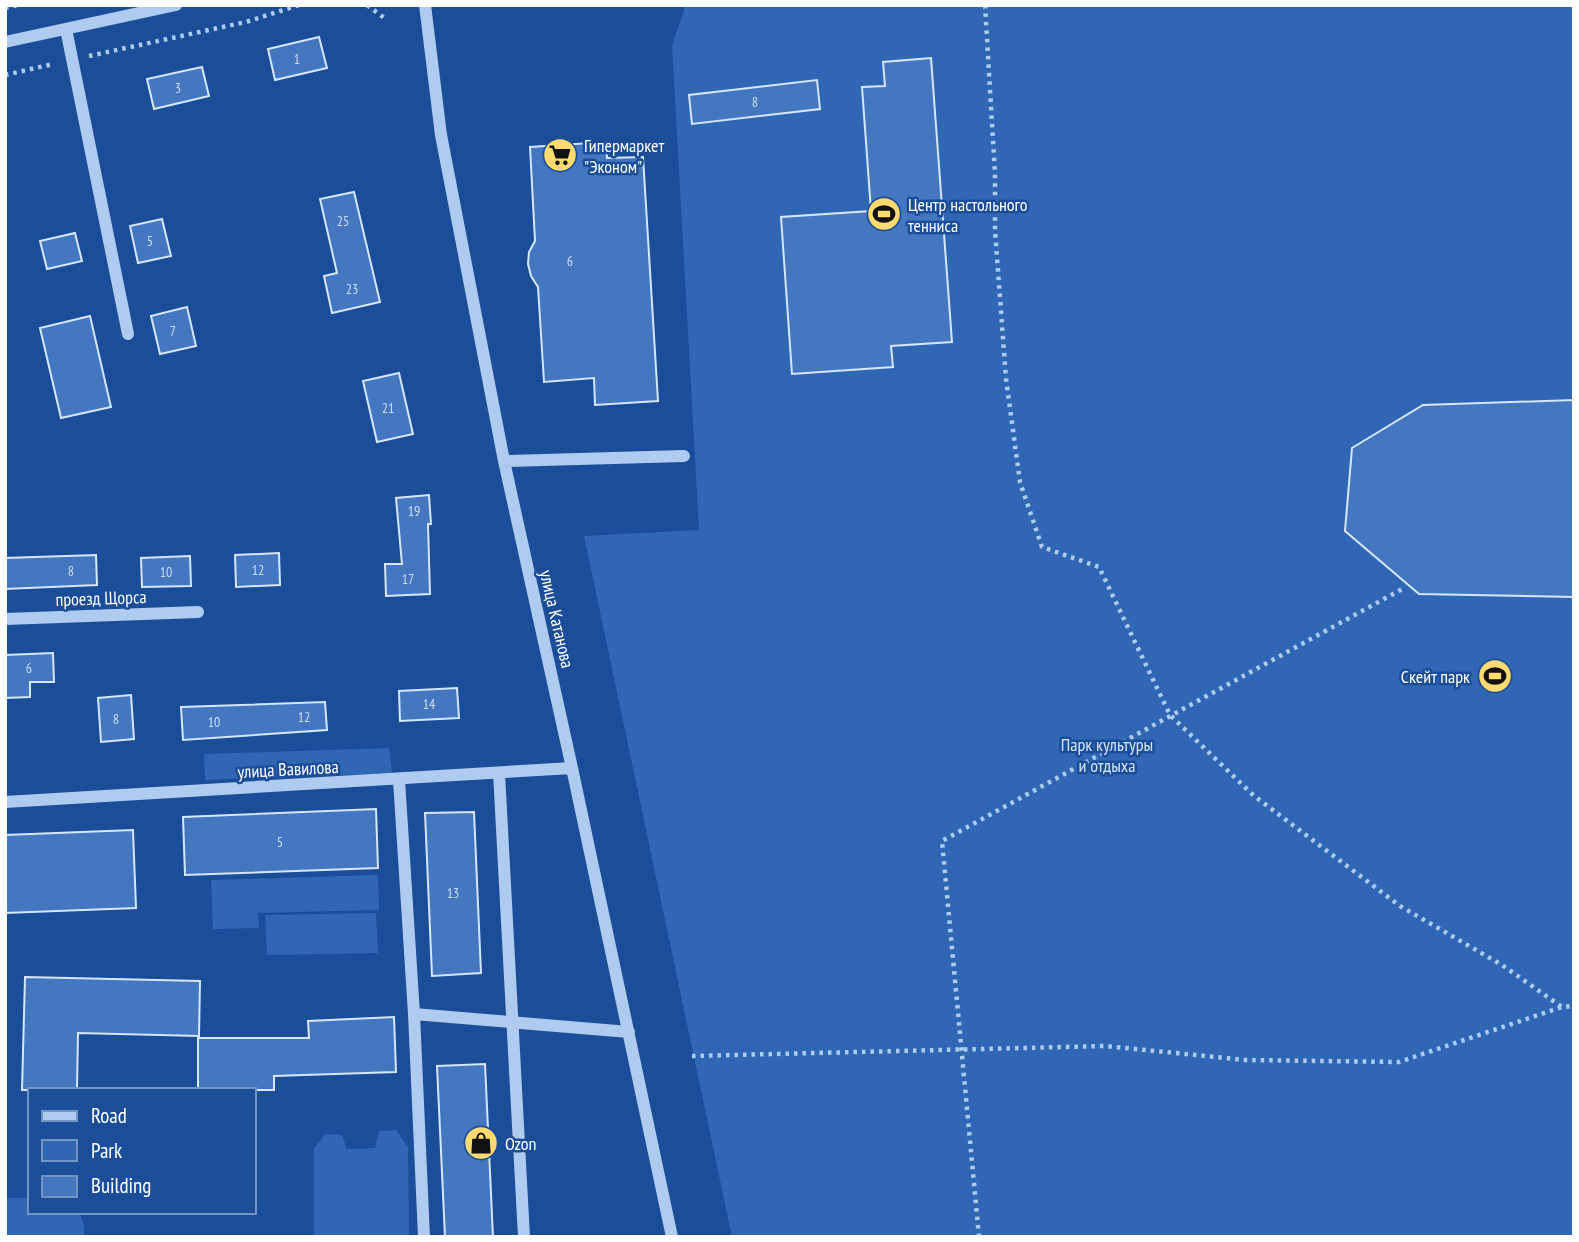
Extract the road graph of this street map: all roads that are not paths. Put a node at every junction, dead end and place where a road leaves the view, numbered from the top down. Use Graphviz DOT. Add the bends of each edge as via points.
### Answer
graph roads {
  1 [pos="176,5"];
  2 [pos="425,5"];
  3 [pos="66,29"];
  4 [pos="5,42"];
  5 [pos="128,334"];
  6 [pos="684,456"];
  7 [pos="504,461"];
  8 [pos="198,612"];
  9 [pos="5,619"];
  10 [pos="572,768"];
  11 [pos="499,774"];
  12 [pos="398,780"];
  13 [pos="5,802"];
  14 [pos="414,1014"];
  15 [pos="511,1022"];
  16 [pos="629,1032"];
  17 [pos="424,1237"];
  18 [pos="524,1237"];
  19 [pos="672,1237"];
  1 -- 3 [label="street"];
  2 -- 7 [label="street, улица Катанова" via="441,135"];
  3 -- 4 [label="street"];
  3 -- 5 [label="street"];
  6 -- 7 [label="street"];
  7 -- 10 [label="street, улица Катанова"];
  8 -- 9 [label="street, проезд Щорса"];
  10 -- 11 [label="street, улица Вавилова"];
  10 -- 16 [label="street, улица Катанова"];
  11 -- 12 [label="street, улица Вавилова"];
  11 -- 15 [label="street"];
  12 -- 13 [label="street, улица Вавилова"];
  12 -- 14 [label="street"];
  14 -- 15 [label="street"];
  14 -- 17 [label="street"];
  15 -- 16 [label="street"];
  15 -- 18 [label="street"];
  16 -- 19 [label="street, улица Катанова"];
}
